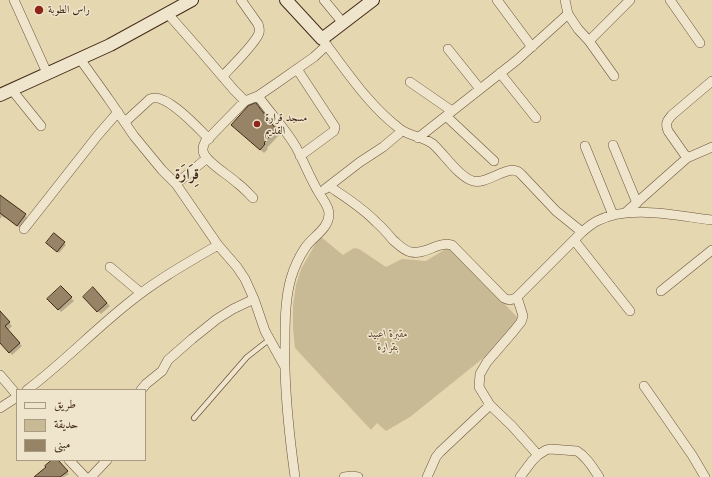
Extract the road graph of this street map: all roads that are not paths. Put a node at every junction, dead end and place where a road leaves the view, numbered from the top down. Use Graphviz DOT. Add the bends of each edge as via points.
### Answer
graph roads {
  1 [pos="14,0"];
  2 [pos="192,0"];
  3 [pos="241,0"];
  4 [pos="286,0"];
  5 [pos="324,0"];
  6 [pos="373,0"];
  7 [pos="497,0"];
  8 [pos="565,0"];
  9 [pos="630,0"];
  10 [pos="670,0"];
  11 [pos="168,14"];
  12 [pos="568,14"];
  13 [pos="343,23"];
  14 [pos="589,41"];
  15 [pos="325,42"];
  16 [pos="700,43"];
  17 [pos="532,47"];
  18 [pos="448,49"];
  19 [pos="80,59"];
  20 [pos="297,69"];
  21 [pos="47,73"];
  22 [pos="500,73"];
  23 [pos="223,76"];
  24 [pos="614,76"];
  25 [pos="712,81"];
  26 [pos="410,82"];
  27 [pos="480,89"];
  28 [pos="12,90"];
  29 [pos="0,95"];
  30 [pos="258,96"];
  31 [pos="245,101"];
  32 [pos="118,112"];
  33 [pos="449,113"];
  34 [pos="536,118"];
  35 [pos="125,122"];
  36 [pos="41,126"];
  37 [pos="402,131"];
  38 [pos="418,138"];
  39 [pos="209,139"];
  40 [pos="614,145"];
  41 [pos="585,146"];
  42 [pos="712,147"];
  43 [pos="300,156"];
  44 [pos="207,158"];
  45 [pos="687,158"];
  46 [pos="494,161"];
  47 [pos="176,184"];
  48 [pos="329,186"];
  49 [pos="319,193"];
  50 [pos="253,198"];
  51 [pos="637,203"];
  52 [pos="625,213"];
  53 [pos="614,215"];
  54 [pos="712,220"];
  55 [pos="24,229"];
  56 [pos="582,232"];
  57 [pos="574,240"];
  58 [pos="218,245"];
  59 [pos="712,250"];
  60 [pos="110,267"];
  61 [pos="661,291"];
  62 [pos="141,293"];
  63 [pos="517,297"];
  64 [pos="254,299"];
  65 [pos="630,311"];
  66 [pos="270,339"];
  67 [pos="285,367"];
  68 [pos="0,376"];
  69 [pos="644,386"];
  70 [pos="28,389"];
  71 [pos="142,389"];
  72 [pos="16,395"];
  73 [pos="16,397"];
  74 [pos="490,404"];
  75 [pos="0,408"];
  76 [pos="194,418"];
  77 [pos="538,455"];
  78 [pos="70,461"];
  79 [pos="106,461"];
  80 [pos="85,477"];
  81 [pos="295,477"];
  82 [pos="344,477"];
  83 [pos="358,477"];
  84 [pos="427,477"];
  85 [pos="520,477"];
  86 [pos="599,477"];
  87 [pos="705,477"];
  1 -- 21 [label="street"];
  2 -- 11 [label="street"];
  3 -- 23 [label="street" via="260,28 258,36"];
  4 -- 15 [label="street"];
  5 -- 13 [label="street"];
  6 -- 13 [label="street"];
  7 -- 17 [label="street"];
  8 -- 12 [label="street"];
  9 -- 14 [label="street"];
  10 -- 16 [label="street"];
  11 -- 19 [label="street"];
  11 -- 23 [label="street"];
  12 -- 14 [label="street"];
  12 -- 17 [label="street"];
  13 -- 15 [label="street"];
  14 -- 24 [label="street"];
  15 -- 20 [label="street" via="314,56"];
  15 -- 37 [label="street" via="375,106"];
  17 -- 22 [label="street"];
  18 -- 27 [label="street"];
  19 -- 21 [label="street"];
  19 -- 32 [label="street"];
  20 -- 30 [label="street"];
  20 -- 43 [label="street" via="335,129"];
  21 -- 28 [label="street"];
  22 -- 27 [label="street"];
  22 -- 34 [label="street"];
  23 -- 31 [label="street"];
  25 -- 45 [label="street" via="667,122 668,131"];
  26 -- 33 [label="street"];
  27 -- 33 [label="street"];
  28 -- 29 [label="street"];
  28 -- 36 [label="street"];
  30 -- 31 [label="street"];
  30 -- 43 [label="street" via="284,129"];
  31 -- 39 [label="street"];
  32 -- 35 [label="street"];
  32 -- 55 [label="street"];
  33 -- 38 [label="street"];
  33 -- 46 [label="street"];
  35 -- 39 [label="street" via="150,99 159,98 183,114"];
  35 -- 47 [label="street" via="143,148"];
  37 -- 38 [label="street"];
  37 -- 48 [label="street"];
  38 -- 56 [label="street" via="430,142 462,175 474,182 516,170 556,211"];
  39 -- 44 [label="street" via="203,148"];
  40 -- 51 [label="street"];
  41 -- 53 [label="street"];
  42 -- 45 [label="street"];
  43 -- 49 [label="street"];
  44 -- 47 [label="street"];
  44 -- 50 [label="street"];
  45 -- 51 [label="street"];
  47 -- 58 [label="street"];
  48 -- 49 [label="street"];
  48 -- 63 [label="street" via="376,221 408,252 424,252 447,243 452,244 504,298 510,300"];
  49 -- 67 [label="street" via="328,208 328,220 305,246 291,278 287,295"];
  51 -- 52 [label="street"];
  52 -- 53 [label="street"];
  52 -- 54 [label="street"];
  53 -- 56 [label="street" via="597,221"];
  56 -- 57 [label="street"];
  57 -- 63 [label="street"];
  57 -- 65 [label="street"];
  58 -- 62 [label="street"];
  58 -- 64 [label="street" via="245,279"];
  59 -- 61 [label="street"];
  60 -- 62 [label="street"];
  62 -- 70 [label="street"];
  63 -- 74 [label="street" via="523,316 521,322 480,374 479,386"];
  64 -- 66 [label="street"];
  64 -- 71 [label="street" via="217,319 192,339 168,360 162,371"];
  66 -- 67 [label="street"];
  66 -- 76 [label="lane" via="248,357"];
  67 -- 81 [label="street" via="288,428"];
  68 -- 72 [label="street"];
  69 -- 87 [label="street"];
  73 -- 75 [label="street"];
  74 -- 77 [label="street"];
  74 -- 84 [label="street" via="440,452"];
  77 -- 85 [label="street"];
  77 -- 86 [label="street" via="550,449 577,451"];
  78 -- 80 [label="street"];
  79 -- 80 [label="street"];
  82 -- 83 [label="street"];
}
